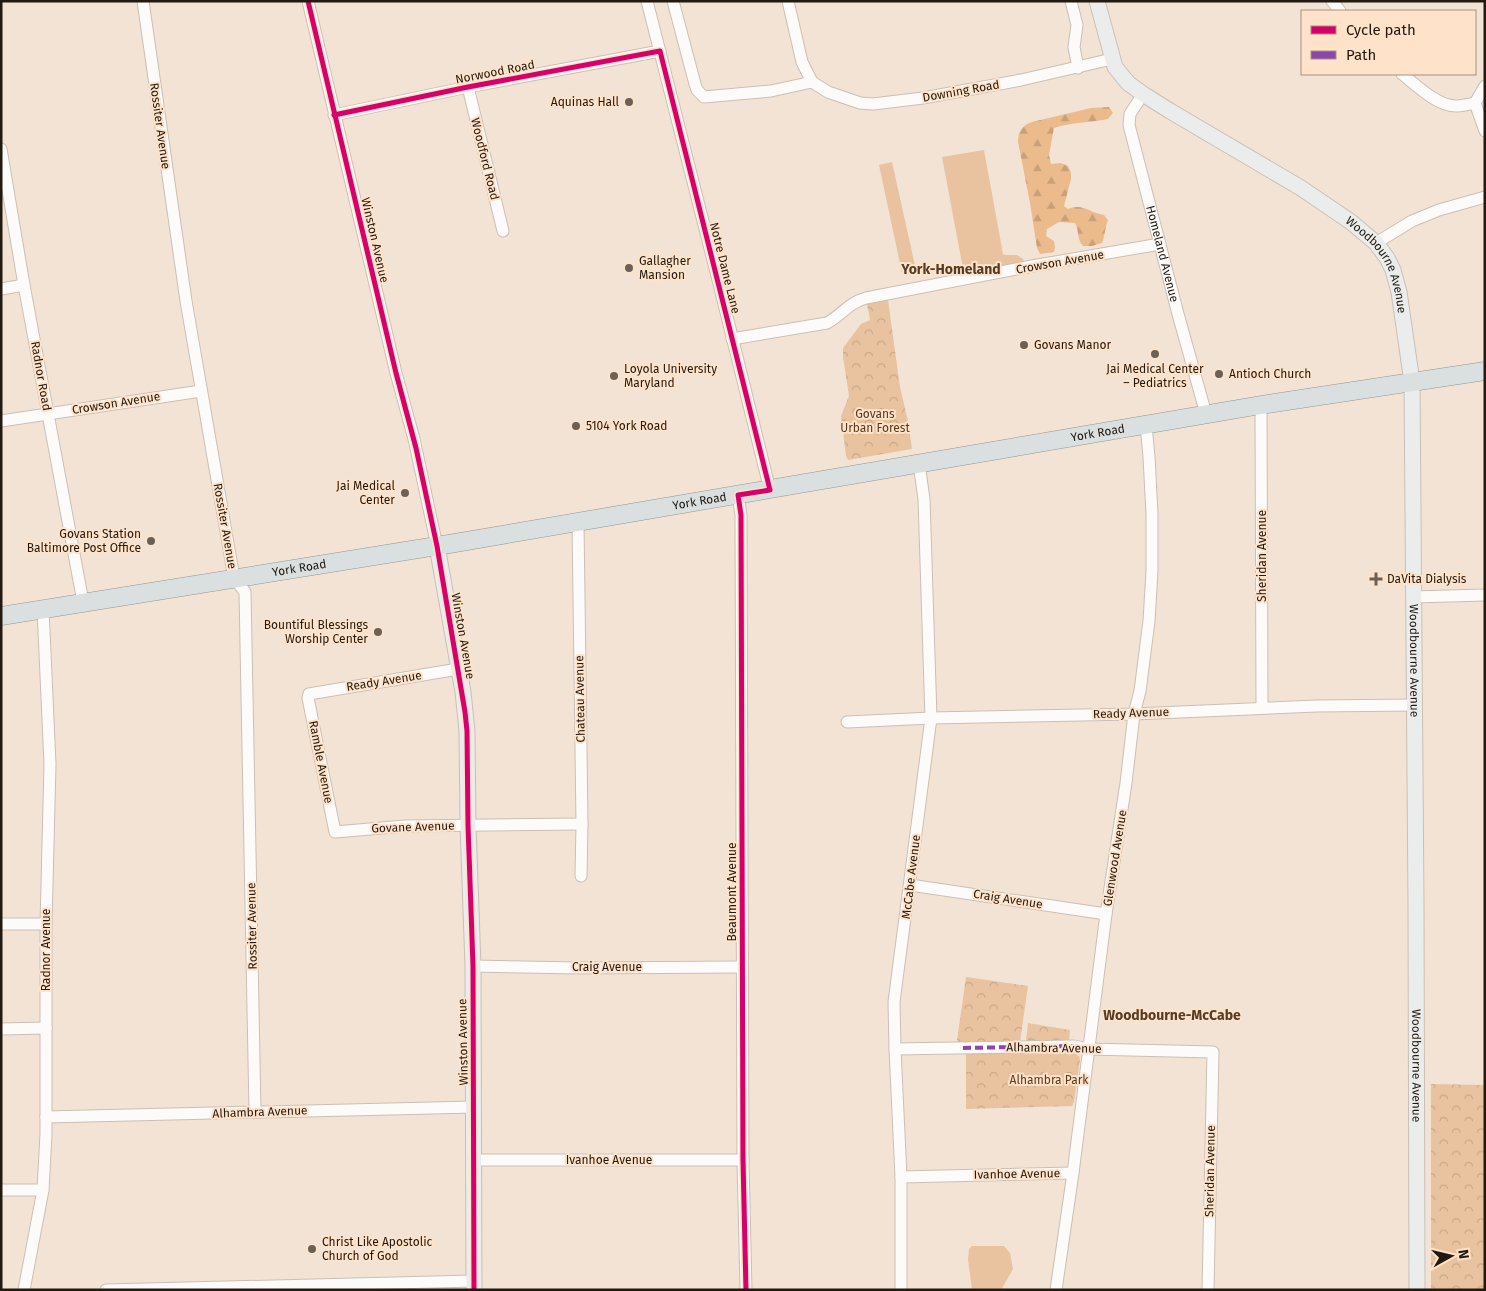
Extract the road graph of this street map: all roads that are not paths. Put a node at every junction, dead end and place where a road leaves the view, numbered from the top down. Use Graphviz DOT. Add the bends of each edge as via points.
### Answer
graph roads {
  1 [pos="143,1"];
  2 [pos="308,1"];
  3 [pos="648,1"];
  4 [pos="673,1"];
  5 [pos="788,1"];
  6 [pos="1071,1"];
  7 [pos="1097,1"];
  8 [pos="660,51"];
  9 [pos="1112,59"];
  10 [pos="1078,68"];
  11 [pos="1403,75"];
  12 [pos="812,82"];
  13 [pos="1485,86"];
  14 [pos="468,87"];
  15 [pos="1143,94"];
  16 [pos="1475,103"];
  17 [pos="334,115"];
  18 [pos="1485,131"];
  19 [pos="1,149"];
  20 [pos="1485,196"];
  21 [pos="503,231"];
  22 [pos="1376,243"];
  23 [pos="1160,244"];
  24 [pos="24,285"];
  25 [pos="1,289"];
  26 [pos="732,339"];
  27 [pos="1485,371"];
  28 [pos="1412,382"];
  29 [pos="200,390"];
  30 [pos="1261,405"];
  31 [pos="48,413"];
  32 [pos="1206,414"];
  33 [pos="1,421"];
  34 [pos="1146,425"];
  35 [pos="919,464"];
  36 [pos="770,490"];
  37 [pos="738,495"];
  38 [pos="578,522"];
  39 [pos="437,546"];
  40 [pos="234,578"];
  41 [pos="1485,594"];
  42 [pos="1413,597"];
  43 [pos="83,602"];
  44 [pos="43,609"];
  45 [pos="1,616"];
  46 [pos="458,669"];
  47 [pos="310,693"];
  48 [pos="1414,705"];
  49 [pos="1262,707"];
  50 [pos="1134,714"];
  51 [pos="931,718"];
  52 [pos="847,722"];
  53 [pos="582,824"];
  54 [pos="468,826"];
  55 [pos="335,832"];
  56 [pos="581,876"];
  57 [pos="910,884"];
  58 [pos="1106,914"];
  59 [pos="1,924"];
  60 [pos="46,924"];
  61 [pos="473,966"];
  62 [pos="742,967"];
  63 [pos="46,1028"];
  64 [pos="1,1029"];
  65 [pos="895,1049"];
  66 [pos="1089,1049"];
  67 [pos="1213,1052"];
  68 [pos="474,1107"];
  69 [pos="255,1112"];
  70 [pos="46,1117"];
  71 [pos="474,1160"];
  72 [pos="744,1160"];
  73 [pos="1073,1173"];
  74 [pos="901,1177"];
  75 [pos="1,1190"];
  76 [pos="43,1190"];
  77 [pos="474,1286"];
  78 [pos="24,1290"];
  79 [pos="106,1290"];
  80 [pos="746,1290"];
  81 [pos="901,1290"];
  82 [pos="1056,1290"];
  83 [pos="1208,1290"];
  84 [pos="1417,1290"];
  1 -- 29 [label="street, Rossiter Avenue"];
  2 -- 17 [label="street, Winston Avenue"];
  3 -- 8 [label="street, Notre Dame Lane"];
  4 -- 12 [label="street" via="695,84 704,97 771,91"];
  5 -- 12 [label="street" via="802,62"];
  6 -- 10 [label="street" via="1077,25 1074,47"];
  7 -- 9 [label="street"];
  8 -- 14 [label="street, Norwood Road"];
  8 -- 26 [label="street, Notre Dame Lane"];
  9 -- 10 [label="street, Downing Road"];
  9 -- 15 [label="street, Woodbourne Avenue" via="1120,74"];
  10 -- 12 [label="street, Downing Road" via="923,98 872,104 843,98"];
  11 -- 16 [label="street" via="1448,105"];
  13 -- 16 [label="street"];
  14 -- 17 [label="street, Norwood Road"];
  14 -- 21 [label="street, Woodford Road"];
  15 -- 22 [label="street, Woodbourne Avenue" via="1301,188"];
  15 -- 23 [label="street, Homeland Avenue" via="1130,114 1129,125"];
  16 -- 18 [label="street"];
  17 -- 39 [label="street, Winston Avenue" via="414,439"];
  19 -- 24 [label="street, Radnor Road"];
  20 -- 22 [label="street" via="1412,221"];
  22 -- 28 [label="street, Woodbourne Avenue" via="1393,270 1399,292"];
  23 -- 26 [label="street, Crowson Avenue" via="866,298 849,305 827,323"];
  23 -- 32 [label="street, Homeland Avenue"];
  24 -- 25 [label="street"];
  24 -- 31 [label="street, Radnor Road"];
  26 -- 36 [label="street, Notre Dame Lane"];
  27 -- 28 [label="main road, York Road"];
  28 -- 30 [label="main road, York Road"];
  28 -- 42 [label="street, Woodbourne Avenue"];
  29 -- 31 [label="street, Crowson Avenue"];
  29 -- 40 [label="street, Rossiter Avenue"];
  30 -- 32 [label="main road, York Road"];
  30 -- 49 [label="street, Sheridan Avenue"];
  31 -- 33 [label="street, Crowson Avenue"];
  31 -- 43 [label="street, Radnor Road"];
  32 -- 34 [label="main road, York Road"];
  34 -- 35 [label="main road, York Road"];
  34 -- 50 [label="street, Glenwood Avenue" via="1151,483 1152,571 1143,673"];
  35 -- 36 [label="main road, York Road"];
  35 -- 51 [label="street, McCabe Avenue" via="924,500"];
  36 -- 37 [label="main road, York Road"];
  37 -- 38 [label="main road, York Road"];
  37 -- 62 [label="street, Beaumont Avenue" via="741,515"];
  38 -- 39 [label="main road, York Road"];
  38 -- 53 [label="street, Chateau Avenue"];
  39 -- 40 [label="main road, York Road"];
  39 -- 46 [label="street, Winston Avenue"];
  40 -- 43 [label="main road, York Road"];
  40 -- 69 [label="street, Rossiter Avenue" via="245,592"];
  41 -- 42 [label="street"];
  42 -- 48 [label="street, Woodbourne Avenue"];
  43 -- 44 [label="main road, York Road"];
  44 -- 45 [label="main road, York Road"];
  44 -- 60 [label="street, Radnor Avenue" via="50,764"];
  46 -- 47 [label="street, Ready Avenue"];
  46 -- 54 [label="street, Winston Avenue" via="467,731"];
  47 -- 55 [label="street, Ramble Avenue" via="308,698"];
  48 -- 49 [label="street, Ready Avenue"];
  48 -- 84 [label="street, Woodbourne Avenue"];
  49 -- 50 [label="street, Ready Avenue"];
  50 -- 51 [label="street, Ready Avenue"];
  50 -- 58 [label="street, Glenwood Avenue"];
  51 -- 52 [label="street, Ready Avenue"];
  51 -- 57 [label="street, McCabe Avenue"];
  53 -- 54 [label="street, Govane Avenue"];
  53 -- 56 [label="street, Chateau Avenue"];
  54 -- 55 [label="street, Govane Avenue" via="405,826"];
  54 -- 61 [label="street, Winston Avenue"];
  57 -- 58 [label="street, Craig Avenue"];
  57 -- 65 [label="street, McCabe Avenue" via="894,1002"];
  58 -- 66 [label="street, Glenwood Avenue"];
  59 -- 60 [label="street"];
  60 -- 63 [label="street, Radnor Avenue"];
  61 -- 62 [label="street, Craig Avenue"];
  61 -- 68 [label="street, Winston Avenue"];
  62 -- 72 [label="street, Beaumont Avenue"];
  63 -- 64 [label="street"];
  63 -- 70 [label="street, Radnor Avenue"];
  65 -- 66 [label="street, Alhambra Avenue" via="1074,1046"];
  65 -- 74 [label="street, McCabe Avenue"];
  66 -- 67 [label="street, Alhambra Avenue"];
  66 -- 73 [label="street, Glenwood Avenue"];
  67 -- 83 [label="street, Sheridan Avenue"];
  68 -- 69 [label="street, Alhambra Avenue"];
  68 -- 71 [label="street, Winston Avenue"];
  69 -- 70 [label="street, Alhambra Avenue"];
  70 -- 76 [label="street, Radnor Avenue"];
  71 -- 72 [label="street, Ivanhoe Avenue"];
  71 -- 77 [label="street, Winston Avenue"];
  72 -- 80 [label="street, Beaumont Avenue"];
  73 -- 74 [label="street, Ivanhoe Avenue"];
  73 -- 82 [label="street, Glenwood Avenue"];
  74 -- 81 [label="street, McCabe Avenue"];
  75 -- 76 [label="street"];
  76 -- 78 [label="street, Radnor Avenue"];
  77 -- 79 [label="street"];
}
